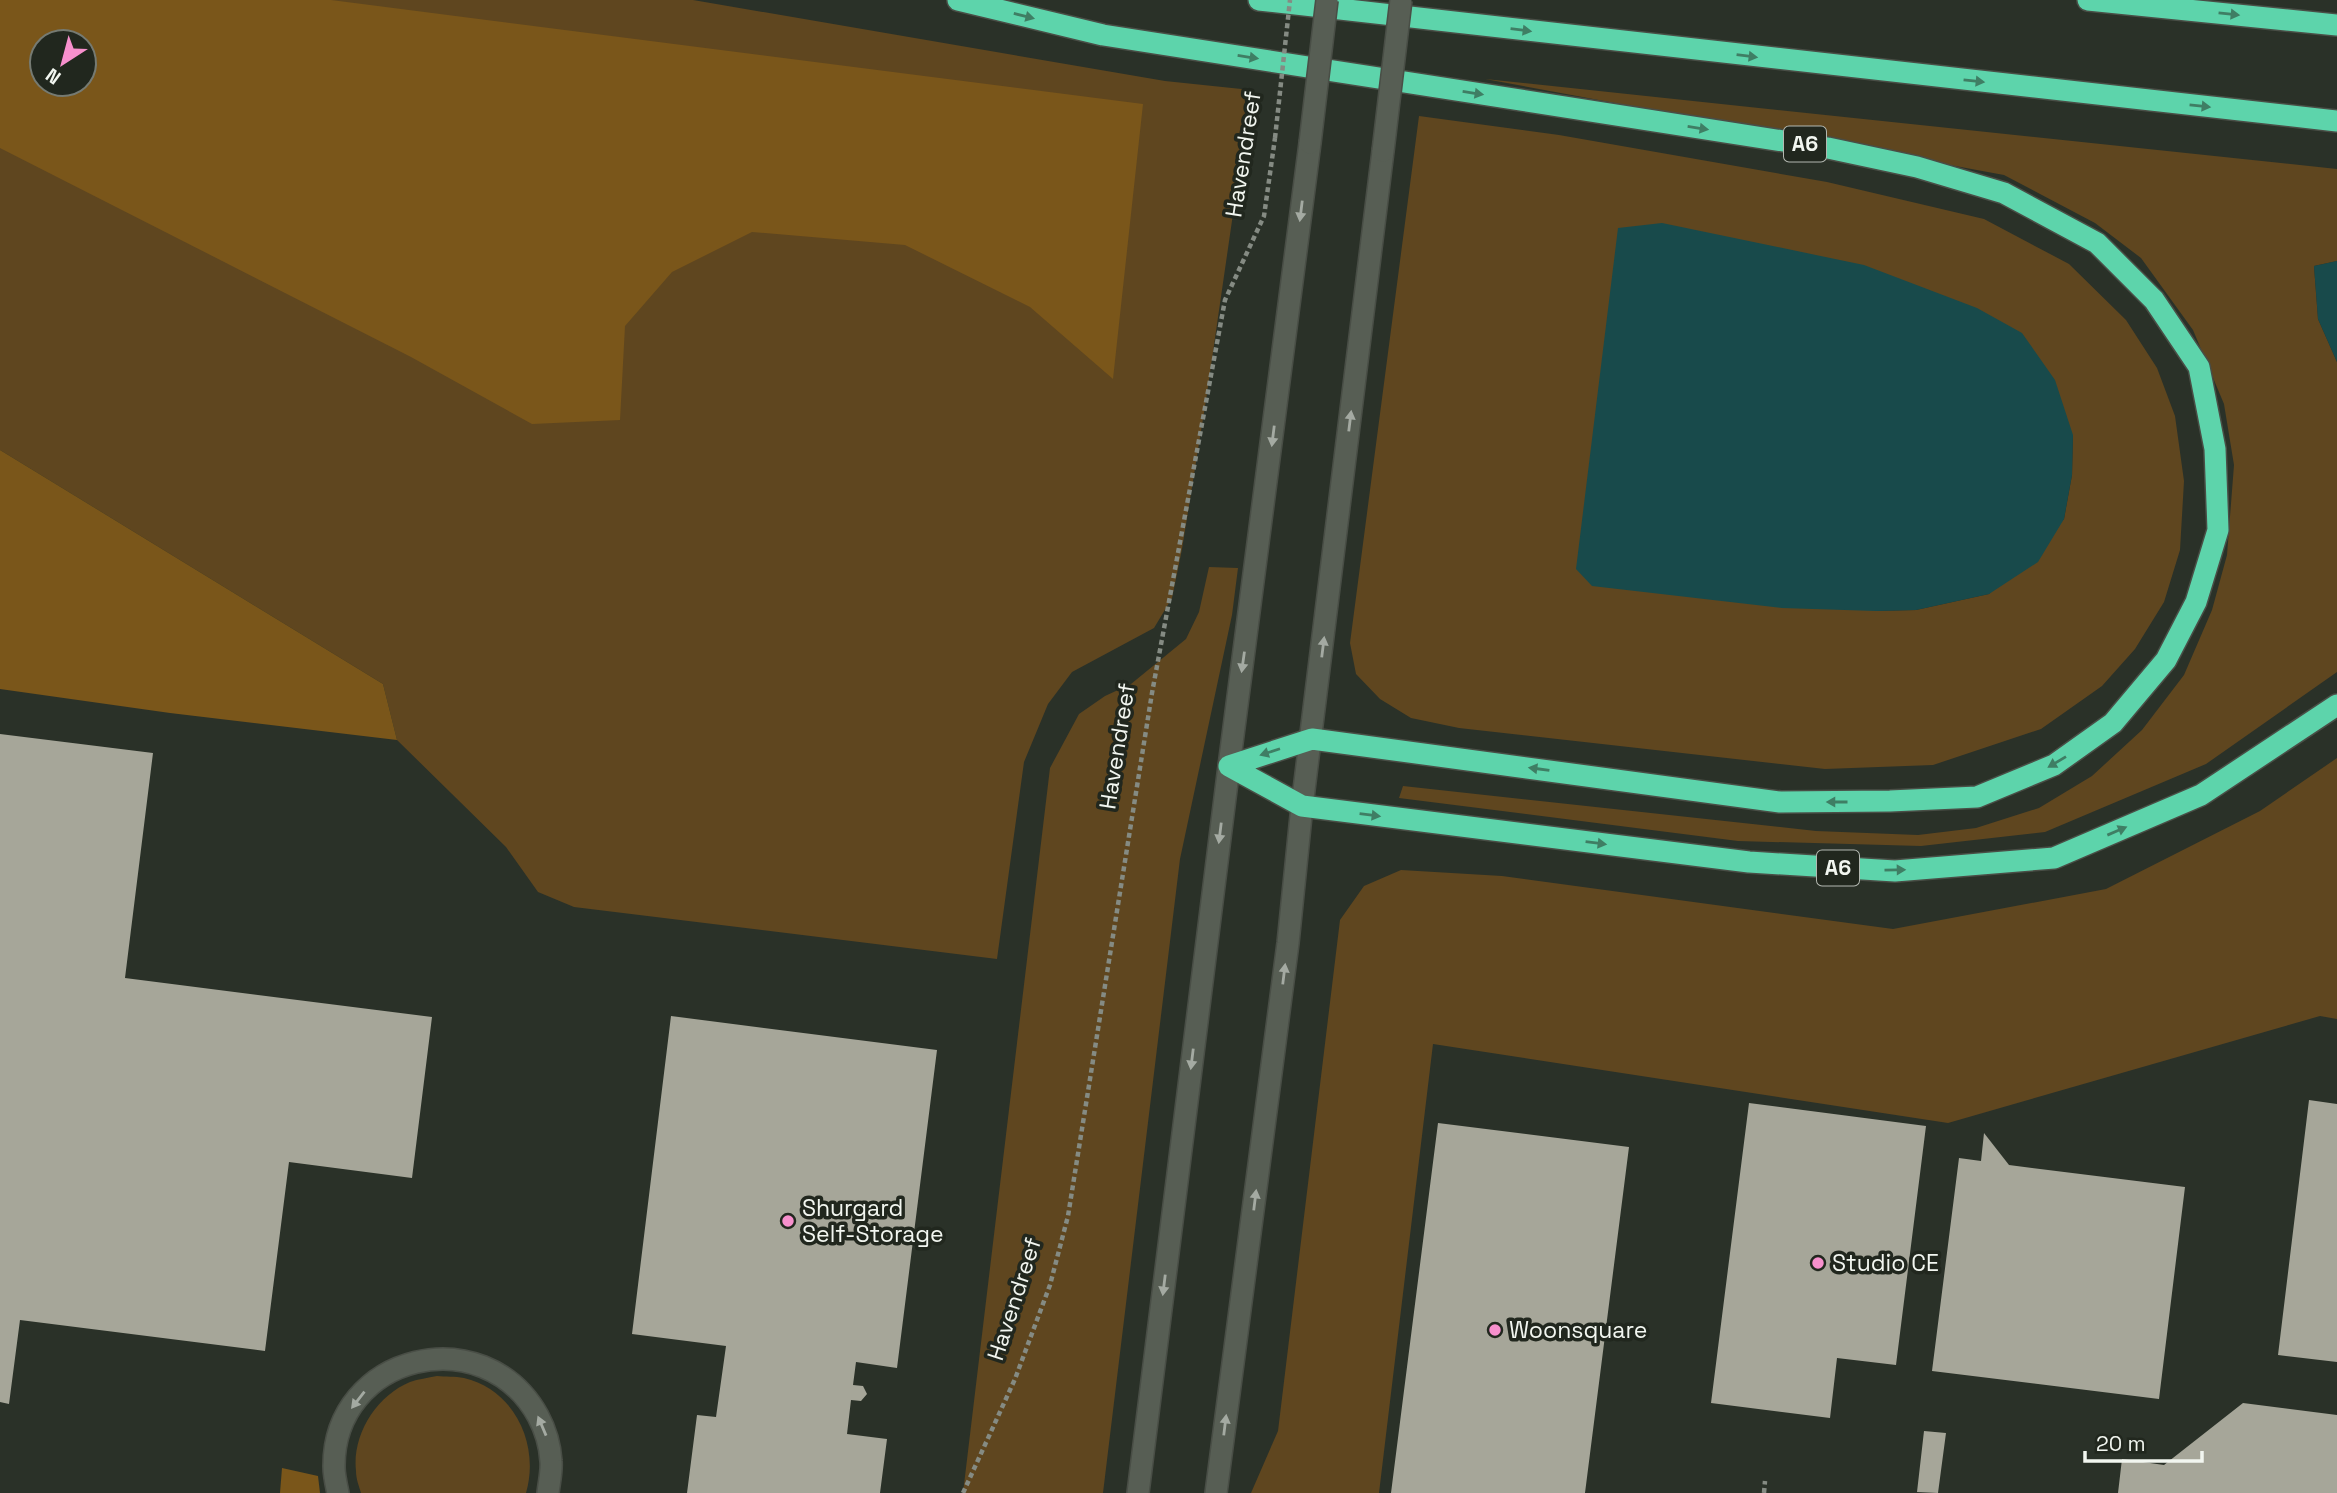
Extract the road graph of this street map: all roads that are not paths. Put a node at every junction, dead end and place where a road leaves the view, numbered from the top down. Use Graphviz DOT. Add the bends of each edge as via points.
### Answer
graph roads {
  1 [pos="958,0"];
  2 [pos="1259,0"];
  3 [pos="1326,0"];
  4 [pos="1401,0"];
  5 [pos="2088,0"];
  6 [pos="2337,25"];
  7 [pos="2337,121"];
  8 [pos="2337,705"];
  9 [pos="1312,739"];
  10 [pos="1229,766"];
  11 [pos="1302,806"];
  12 [pos="338,1493"];
  13 [pos="548,1493"];
  14 [pos="1138,1493"];
  15 [pos="1216,1493"];
  1 -- 9 [label="highway, A6, one-way" via="1103,35 1828,148 1917,167 2004,193 2097,243 2154,300 2199,367 2215,449 2218,530 2196,602 2166,660 2113,723 2054,765 1977,797 1780,802"];
  2 -- 7 [label="highway, one-way"];
  3 -- 10 [label="main road, one-way, bridge"];
  9 -- 4 [label="main road, one-way, bridge"];
  5 -- 6 [label="highway, one-way"];
  11 -- 8 [label="highway, A6, one-way" via="1749,862 1895,871 2054,858 2201,794"];
  9 -- 10 [label="highway, one-way"];
  9 -- 11 [label="main road"];
  10 -- 11 [label="highway"];
  10 -- 14 [label="main road, one-way"];
  15 -- 11 [label="main road, one-way"];
  13 -- 12 [label="main road, one-way" via="551,1462 547,1440 530,1402 488,1368 447,1358 417,1360 390,1371 366,1389 348,1412 337,1440 334,1467"];
}
